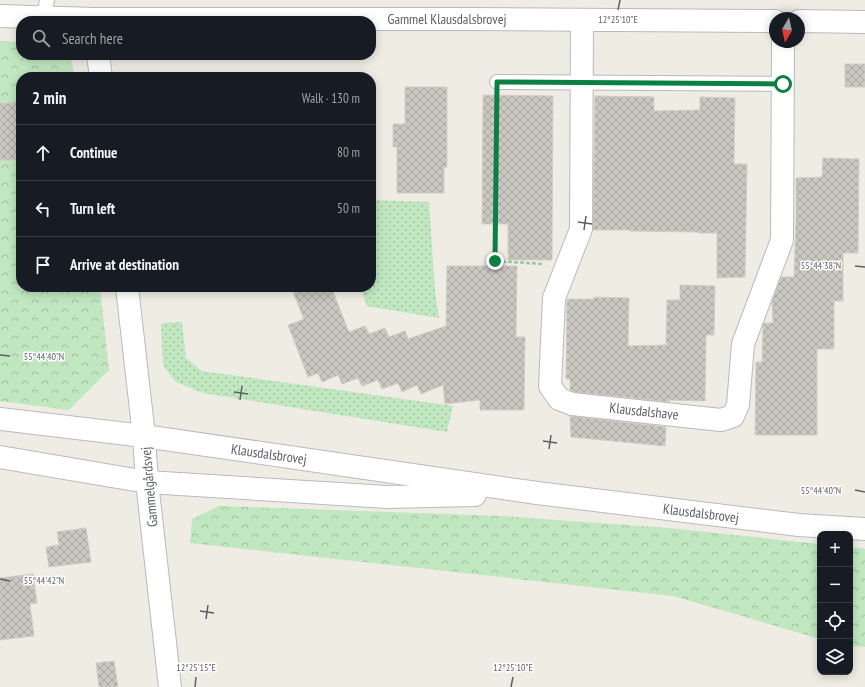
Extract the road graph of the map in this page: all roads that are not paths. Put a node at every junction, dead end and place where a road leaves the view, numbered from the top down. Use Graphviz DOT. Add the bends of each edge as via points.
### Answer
graph roads {
  1 [pos="45,9"];
  2 [pos="277,10"];
  3 [pos="0,16"];
  4 [pos="76,16"];
  5 [pos="167,16"];
  6 [pos="582,20"];
  7 [pos="769,22"];
  8 [pos="805,22"];
  9 [pos="865,22"];
  10 [pos="783,48"];
  11 [pos="99,60"];
  12 [pos="100,72"];
  13 [pos="497,82"];
  14 [pos="582,83"];
  15 [pos="783,84"];
  16 [pos="127,292"];
  17 [pos="0,419"];
  18 [pos="144,436"];
  19 [pos="0,457"];
  20 [pos="147,482"];
  21 [pos="536,493"];
  22 [pos="865,529"];
  23 [pos="170,687"];
  1 -- 3 [label="street, Gammel Klausdalsbrovej"];
  1 -- 4 [label="street, Gammel Klausdalsbrovej"];
  2 -- 5 [label="street, Gammel Klausdalsbrovej"];
  2 -- 6 [label="street, Gammel Klausdalsbrovej"];
  6 -- 7 [label="street, Gammel Klausdalsbrovej"];
  6 -- 14 [label="street, Klausdalshave"];
  8 -- 9 [label="street"];
  10 -- 15 [label="street, Klausdalshave"];
  11 -- 12 [label="street"];
  13 -- 14 [label="lane"];
  14 -- 15 [label="lane"];
  14 -- 15 [label="street, Klausdalshave" via="581,229 554,298 550,386 559,399 572,404 721,420 733,416 738,405 743,344 782,240"];
  16 -- 18 [label="street, Gammelgårdsvej"];
  17 -- 18 [label="street, Klausdalsbrovej"];
  18 -- 20 [label="street, Gammelgårdsvej"];
  18 -- 21 [label="street, Klausdalsbrovej"];
  19 -- 20 [label="street, Klausdalsbrovej"];
  20 -- 21 [label="street, Klausdalsbrovej" via="387,497"];
  20 -- 23 [label="street, Gammelgårdsvej"];
  21 -- 22 [label="street, Klausdalsbrovej" via="799,525"];
}
